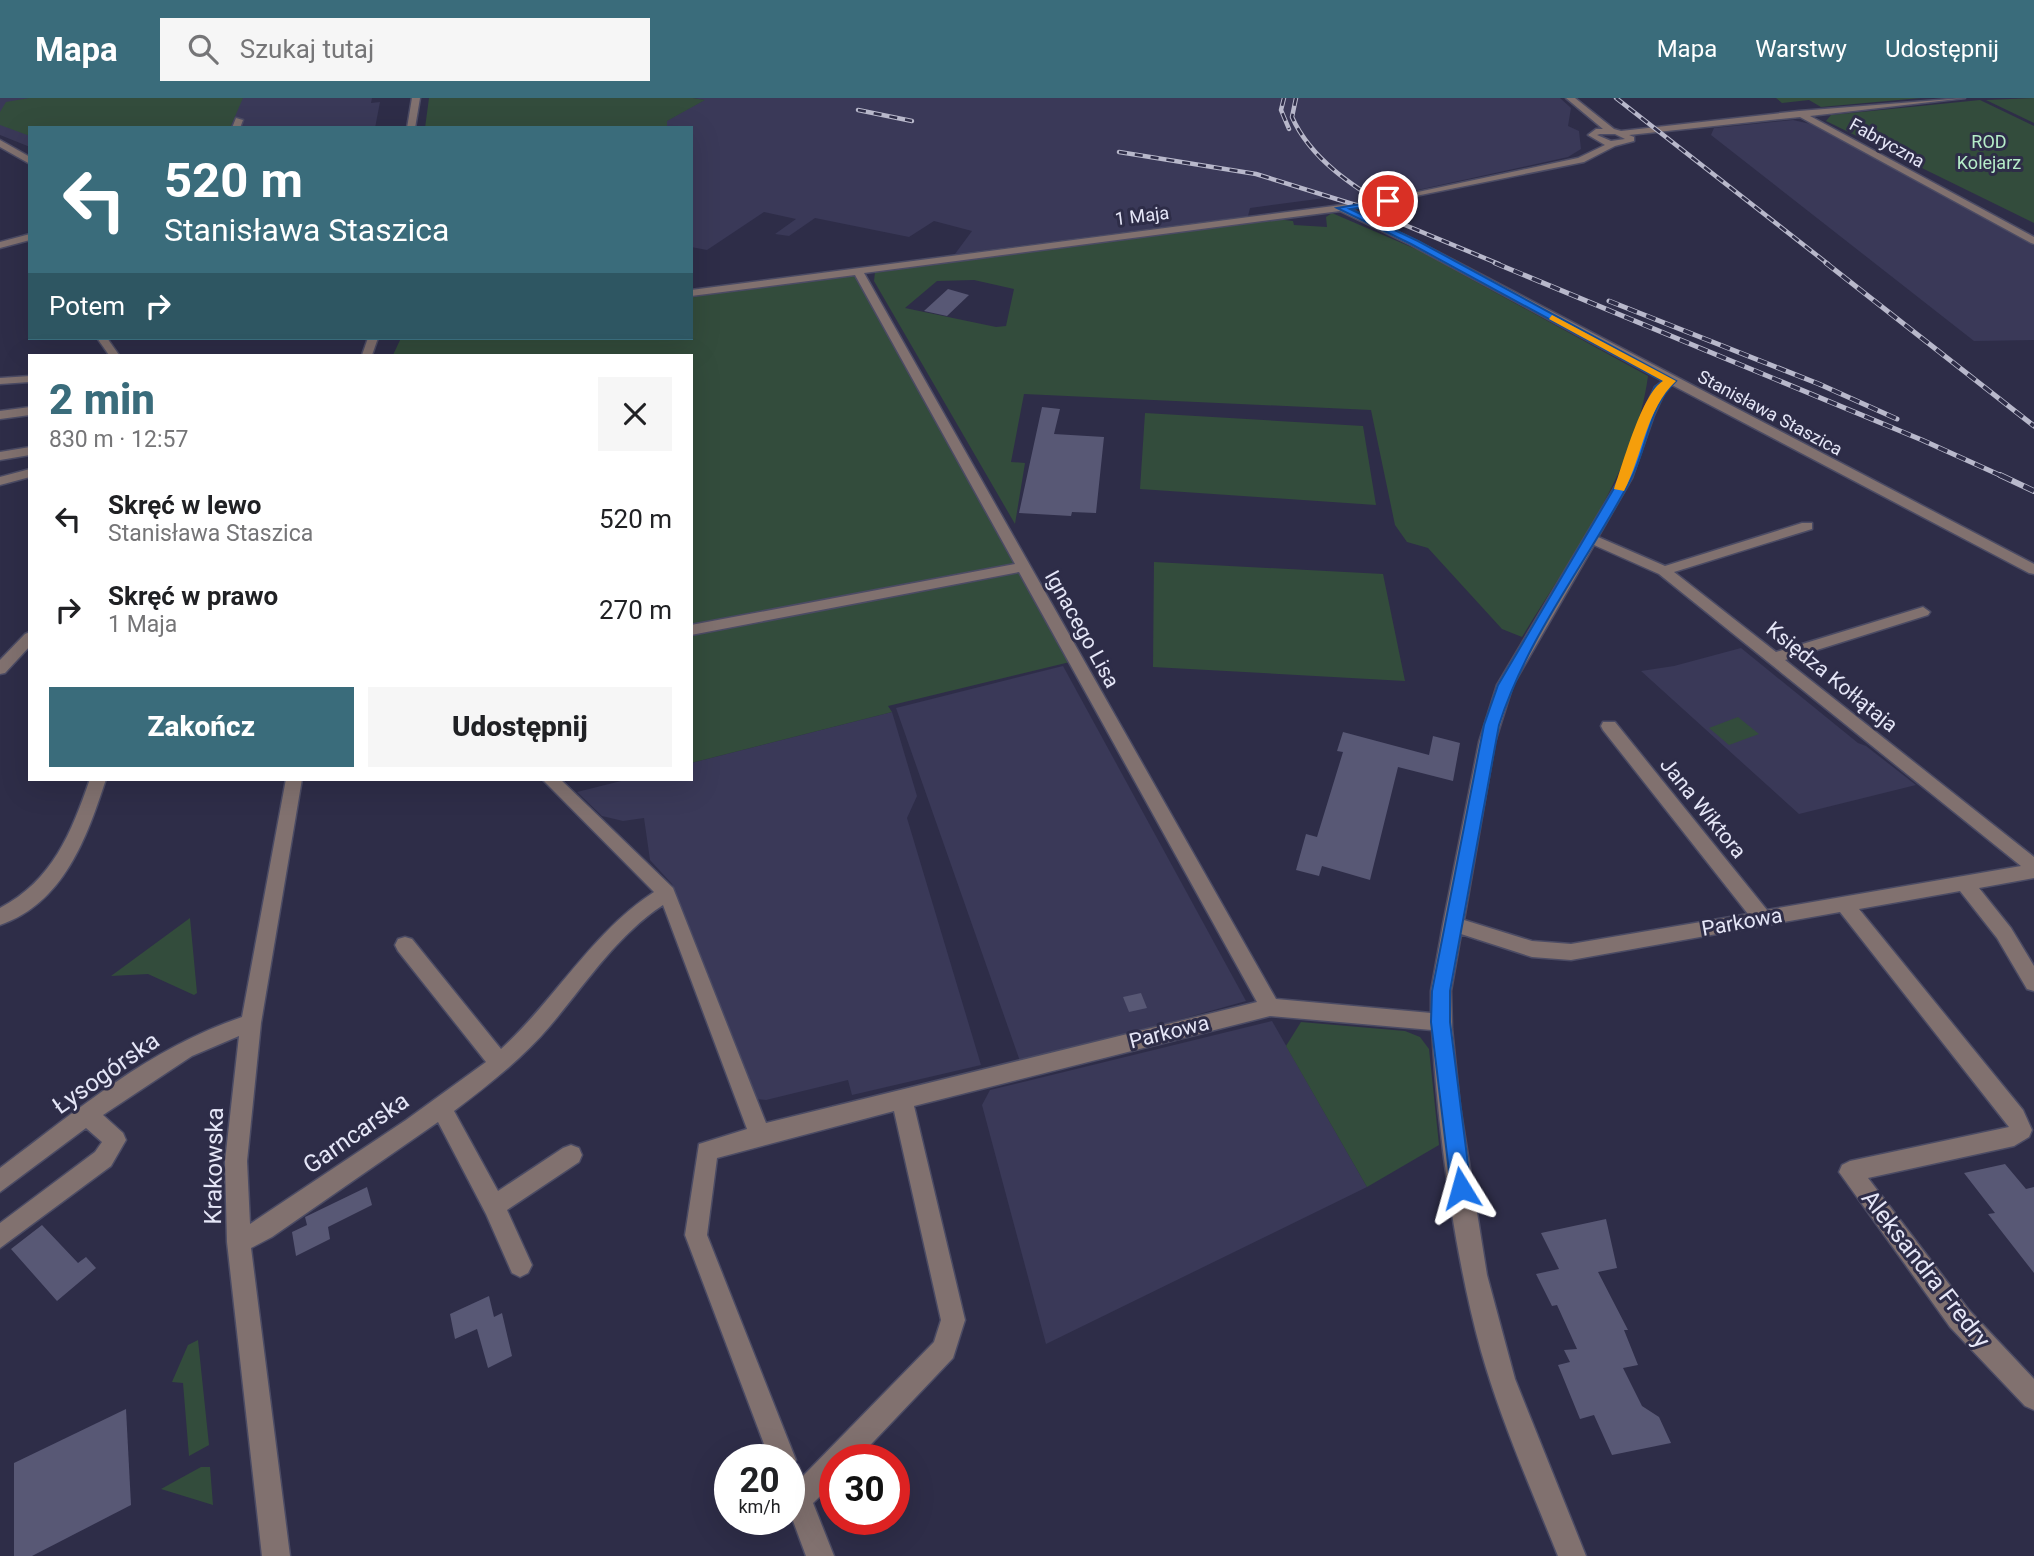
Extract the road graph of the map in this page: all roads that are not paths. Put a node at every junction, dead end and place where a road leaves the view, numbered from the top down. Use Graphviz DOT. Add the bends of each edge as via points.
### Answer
graph roads {
  1 [pos="416,98"];
  2 [pos="1570,98"];
  3 [pos="1961,98"];
  4 [pos="1799,113"];
  5 [pos="1590,116"];
  6 [pos="411,126"];
  7 [pos="1599,131"];
  8 [pos="1611,131"];
  9 [pos="1626,135"];
  10 [pos="1601,141"];
  11 [pos="0,143"];
  12 [pos="1613,144"];
  13 [pos="10,148"];
  14 [pos="0,150"];
  15 [pos="1594,154"];
  16 [pos="28,160"];
  17 [pos="1341,208"];
  18 [pos="28,238"];
  19 [pos="2034,241"];
  20 [pos="0,245"];
  21 [pos="858,271"];
  22 [pos="693,293"];
  23 [pos="28,379"];
  24 [pos="1671,381"];
  25 [pos="0,382"];
  26 [pos="28,411"];
  27 [pos="0,415"];
  28 [pos="28,451"];
  29 [pos="0,456"];
  30 [pos="28,474"];
  31 [pos="0,481"];
  32 [pos="1807,526"];
  33 [pos="1592,539"];
  34 [pos="1024,567"];
  35 [pos="2034,570"];
  36 [pos="1664,571"];
  37 [pos="1923,612"];
  38 [pos="693,630"];
  39 [pos="28,639"];
  40 [pos="1774,658"];
  41 [pos="0,669"];
  42 [pos="1609,726"];
  43 [pos="97,781"];
  44 [pos="294,781"];
  45 [pos="552,781"];
  46 [pos="2034,869"];
  47 [pos="1964,883"];
  48 [pos="667,893"];
  49 [pos="1844,904"];
  50 [pos="0,917"];
  51 [pos="1762,918"];
  52 [pos="1452,925"];
  53 [pos="405,945"];
  54 [pos="2034,982"];
  55 [pos="1270,1007"];
  56 [pos="1440,1022"];
  57 [pos="251,1023"];
  58 [pos="499,1063"];
  59 [pos="902,1099"];
  60 [pos="440,1106"];
  61 [pos="89,1116"];
  62 [pos="760,1135"];
  63 [pos="571,1155"];
  64 [pos="0,1181"];
  65 [pos="495,1206"];
  66 [pos="0,1237"];
  67 [pos="239,1241"];
  68 [pos="520,1265"];
  69 [pos="2034,1397"];
  70 [pos="777,1444"];
  71 [pos="852,1444"];
  72 [pos="805,1516"];
  73 [pos="276,1556"];
  74 [pos="820,1556"];
  75 [pos="1572,1556"];
  1 -- 6 [label="street"];
  2 -- 5 [label="street"];
  3 -- 4 [label="street"];
  4 -- 9 [label="street"];
  4 -- 19 [label="street, Fabryczna"];
  5 -- 7 [label="street"];
  5 -- 8 [label="street"];
  7 -- 8 [label="street"];
  7 -- 10 [label="street" via="1592,135"];
  8 -- 9 [label="street"];
  9 -- 12 [label="street, 1 Maja" via="1629,142"];
  10 -- 12 [label="street"];
  10 -- 15 [label="street"];
  11 -- 13 [label="street"];
  12 -- 15 [label="street, 1 Maja"];
  13 -- 14 [label="street"];
  13 -- 16 [label="street"];
  15 -- 17 [label="street, 1 Maja" via="1397,200"];
  17 -- 21 [label="street, 1 Maja"];
  17 -- 24 [label="street, Stanisława Staszica"];
  18 -- 20 [label="street"];
  21 -- 22 [label="street, 1 Maja"];
  21 -- 34 [label="street, Ignacego Lisa"];
  23 -- 25 [label="street"];
  24 -- 33 [label="street" via="1661,387 1626,478"];
  24 -- 35 [label="street, Stanisława Staszica"];
  26 -- 27 [label="street"];
  28 -- 29 [label="street"];
  30 -- 31 [label="street"];
  32 -- 36 [label="street"];
  33 -- 36 [label="street, Księdza Kołłątaja"];
  33 -- 52 [label="street" via="1511,674 1496,708"];
  34 -- 38 [label="street"];
  34 -- 55 [label="street, Ignacego Lisa"];
  36 -- 40 [label="street, Księdza Kołłątaja"];
  37 -- 40 [label="street"];
  39 -- 41 [label="street"];
  40 -- 46 [label="street, Księdza Kołłątaja"];
  42 -- 51 [label="street, Jana Wiktora"];
  43 -- 50 [label="street" via="65,864 32,898"];
  44 -- 57 [label="street, Krakowska"];
  45 -- 48 [label="street"];
  46 -- 47 [label="street, Parkowa"];
  47 -- 49 [label="street, Parkowa"];
  47 -- 54 [label="street" via="2004,933"];
  48 -- 58 [label="street, Garncarska" via="636,912 550,1013"];
  48 -- 62 [label="street"];
  49 -- 51 [label="street, Parkowa"];
  49 -- 69 [label="street, Aleksandra Fredry" via="2021,1130 2014,1136 1850,1171 1959,1318"];
  51 -- 52 [label="street, Parkowa" via="1571,952 1532,948"];
  52 -- 56 [label="street"];
  53 -- 58 [label="street"];
  55 -- 56 [label="street, Parkowa"];
  55 -- 59 [label="street, Parkowa"];
  56 -- 75 [label="street" via="1482,1307 1524,1437"];
  57 -- 61 [label="street, Łysogórska" via="189,1047"];
  57 -- 67 [label="street, Krakowska" via="236,1161"];
  58 -- 60 [label="street, Garncarska"];
  59 -- 62 [label="street, Parkowa"];
  59 -- 71 [label="street" via="953,1320 944,1349"];
  60 -- 65 [label="street"];
  60 -- 67 [label="street, Garncarska" via="264,1229"];
  61 -- 64 [label="street, Łysogórska"];
  61 -- 66 [label="street" via="115,1140 103,1159"];
  62 -- 70 [label="street, Parkowa" via="708,1152 696,1235"];
  63 -- 65 [label="street"];
  65 -- 68 [label="street"];
  67 -- 73 [label="street, Krakowska"];
  72 -- 74 [label="street"];
}
